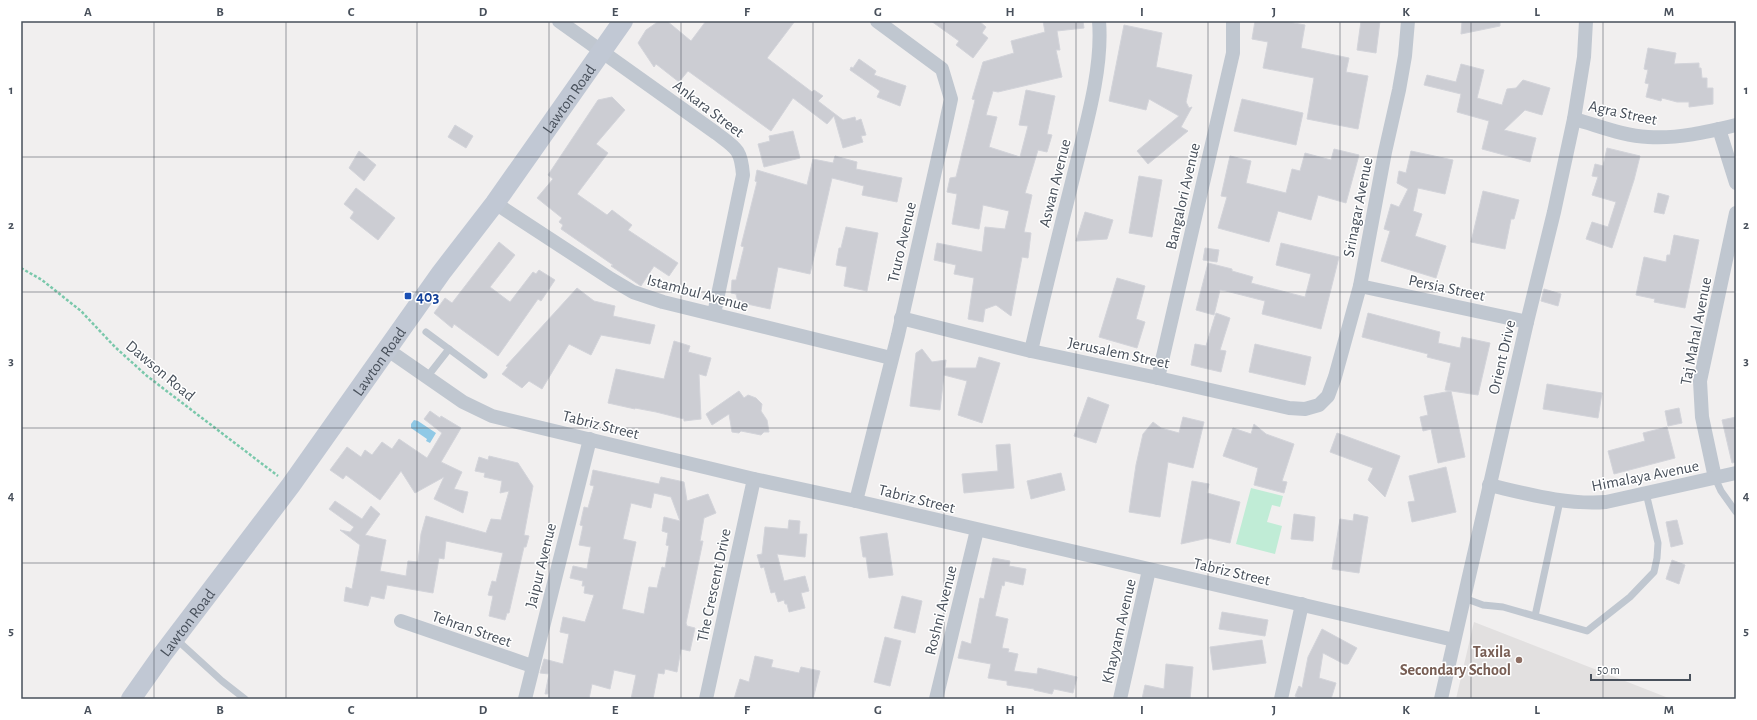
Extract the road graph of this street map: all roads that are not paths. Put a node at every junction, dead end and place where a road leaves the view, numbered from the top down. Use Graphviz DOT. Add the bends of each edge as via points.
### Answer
graph roads {
  1 [pos="559,21"];
  2 [pos="623,21"];
  3 [pos="877,21"];
  4 [pos="1099,21"];
  5 [pos="1233,21"];
  6 [pos="1408,21"];
  7 [pos="1586,21"];
  8 [pos="602,51"];
  9 [pos="1574,119"];
  10 [pos="1736,125"];
  11 [pos="1719,129"];
  12 [pos="1736,183"];
  13 [pos="495,203"];
  14 [pos="1736,214"];
  15 [pos="1731,267"];
  16 [pos="1360,286"];
  17 [pos="714,314"];
  18 [pos="901,318"];
  19 [pos="1527,322"];
  20 [pos="426,332"];
  21 [pos="449,349"];
  22 [pos="388,350"];
  23 [pos="1031,350"];
  24 [pos="891,358"];
  25 [pos="484,375"];
  26 [pos="427,377"];
  27 [pos="1158,378"];
  28 [pos="1328,396"];
  29 [pos="590,439"];
  30 [pos="1736,473"];
  31 [pos="1715,478"];
  32 [pos="754,479"];
  33 [pos="1489,485"];
  34 [pos="1646,493"];
  35 [pos="856,501"];
  36 [pos="1560,501"];
  37 [pos="1736,512"];
  38 [pos="977,530"];
  39 [pos="1149,570"];
  40 [pos="1464,598"];
  41 [pos="1302,604"];
  42 [pos="1535,616"];
  43 [pos="401,621"];
  44 [pos="174,638"];
  45 [pos="1454,640"];
  46 [pos="532,666"];
  47 [pos="131,699"];
  48 [pos="245,699"];
  49 [pos="525,699"];
  50 [pos="706,699"];
  51 [pos="936,699"];
  52 [pos="1120,699"];
  53 [pos="1281,699"];
  54 [pos="1441,699"];
  1 -- 8 [label="street, Ankara Street"];
  2 -- 8 [label="street, Lawton Road"];
  3 -- 18 [label="street, Truro Avenue" via="942,69 950,99"];
  4 -- 23 [label="street, Aswan Avenue" via="1098,56 1090,109"];
  5 -- 27 [label="street, Bangalori Avenue" via="1233,54"];
  6 -- 16 [label="street, Srinagar Avenue" via="1399,90"];
  7 -- 9 [label="street, Orient Drive" via="1584,57"];
  8 -- 13 [label="street, Lawton Road"];
  8 -- 17 [label="street, Ankara Street" via="735,147 742,159 743,176"];
  9 -- 11 [label="street, Agra Street" via="1646,137 1684,136"];
  9 -- 19 [label="street, Orient Drive"];
  10 -- 11 [label="street, Agra Street"];
  11 -- 12 [label="street"];
  13 -- 17 [label="street, Istambul Avenue" via="633,292"];
  13 -- 22 [label="street, Lawton Road" via="441,273"];
  14 -- 15 [label="street, Taj Mahal Avenue"];
  15 -- 31 [label="street, Taj Mahal Avenue" via="1700,381 1702,417"];
  16 -- 19 [label="street, Persia Street"];
  16 -- 28 [label="street, Srinagar Avenue"];
  17 -- 24 [label="street, Istambul Avenue"];
  18 -- 23 [label="street, Jerusalem Street"];
  18 -- 24 [label="street, Truro Avenue"];
  19 -- 33 [label="street, Orient Drive"];
  20 -- 21 [label="lane"];
  21 -- 25 [label="lane"];
  21 -- 26 [label="lane"];
  22 -- 26 [label="street, Tabriz Street"];
  22 -- 44 [label="street, Lawton Road" via="291,485"];
  23 -- 27 [label="street, Jerusalem Street"];
  24 -- 35 [label="street, Truro Avenue"];
  26 -- 29 [label="street, Tabriz Street" via="482,412"];
  27 -- 28 [label="street, Jerusalem Street" via="1289,408 1314,408"];
  29 -- 32 [label="street, Tabriz Street"];
  29 -- 46 [label="street, Jaipur Avenue"];
  30 -- 31 [label="street, Himalaya Avenue"];
  31 -- 34 [label="street, Himalaya Avenue"];
  31 -- 37 [label="lane"];
  32 -- 35 [label="street, Tabriz Street"];
  32 -- 50 [label="street, The Crescent Drive"];
  33 -- 36 [label="street, Himalaya Avenue"];
  33 -- 40 [label="street, Orient Drive"];
  34 -- 36 [label="street, Himalaya Avenue" via="1585,504"];
  34 -- 42 [label="lane" via="1658,543 1654,572 1630,597 1588,631"];
  35 -- 38 [label="street, Tabriz Street"];
  36 -- 42 [label="lane"];
  38 -- 39 [label="street, Tabriz Street"];
  38 -- 51 [label="street, Roshni Avenue"];
  39 -- 41 [label="street, Tabriz Street"];
  39 -- 52 [label="street, Khayyam Avenue"];
  40 -- 42 [label="lane" via="1483,605 1503,607"];
  40 -- 45 [label="street, Orient Drive"];
  41 -- 45 [label="street, Tabriz Street"];
  41 -- 53 [label="street"];
  43 -- 46 [label="street, Tehran Street"];
  44 -- 47 [label="street, Lawton Road"];
  44 -- 48 [label="lane"];
  45 -- 54 [label="street, Orient Drive"];
  46 -- 49 [label="street, Jaipur Avenue"];
}
